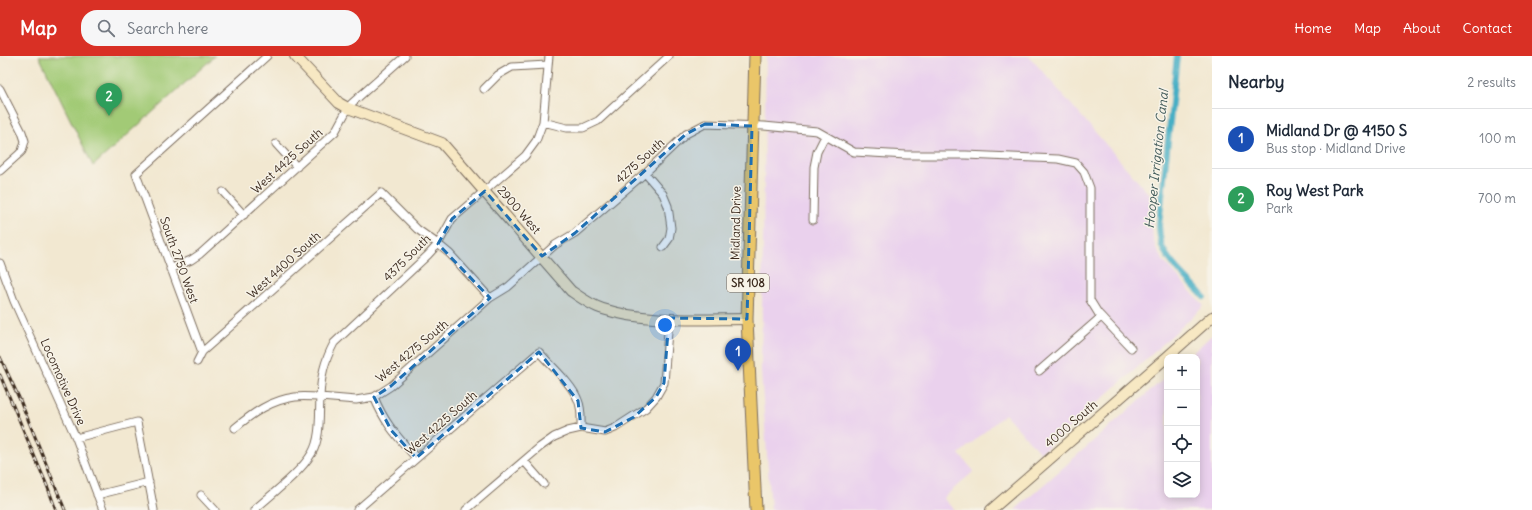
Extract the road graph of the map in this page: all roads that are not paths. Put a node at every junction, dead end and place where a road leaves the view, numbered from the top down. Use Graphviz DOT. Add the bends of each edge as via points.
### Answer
graph roads {
  1 [pos="267,56"];
  2 [pos="295,56"];
  3 [pos="405,56"];
  4 [pos="549,56"];
  5 [pos="669,56"];
  6 [pos="755,56"];
  7 [pos="547,65"];
  8 [pos="0,89"];
  9 [pos="484,89"];
  10 [pos="348,108"];
  11 [pos="543,122"];
  12 [pos="752,126"];
  13 [pos="825,136"];
  14 [pos="276,144"];
  15 [pos="297,167"];
  16 [pos="0,171"];
  17 [pos="645,173"];
  18 [pos="485,191"];
  19 [pos="223,192"];
  20 [pos="244,215"];
  21 [pos="813,220"];
  22 [pos="438,244"];
  23 [pos="555,245"];
  24 [pos="663,248"];
  25 [pos="542,256"];
  26 [pos="0,264"];
  27 [pos="170,269"];
  28 [pos="490,298"];
  29 [pos="1101,317"];
  30 [pos="1212,317"];
  31 [pos="669,318"];
  32 [pos="747,319"];
  33 [pos="1131,348"];
  34 [pos="202,352"];
  35 [pos="1170,354"];
  36 [pos="1164,360"];
  37 [pos="196,362"];
  38 [pos="1039,371"];
  39 [pos="374,396"];
  40 [pos="320,397"];
  41 [pos="235,428"];
  42 [pos="581,428"];
  43 [pos="76,438"];
  44 [pos="416,458"];
  45 [pos="524,461"];
  46 [pos="149,482"];
  47 [pos="544,484"];
  48 [pos="97,495"];
  49 [pos="201,495"];
  50 [pos="103,510"];
  51 [pos="154,510"];
  52 [pos="215,510"];
  53 [pos="254,510"];
  54 [pos="357,510"];
  55 [pos="466,510"];
  56 [pos="756,510"];
  57 [pos="991,510"];
  1 -- 27 [label="street, South 2750 West" via="136,174"];
  2 -- 10 [label="street, 2900 West" via="339,103"];
  3 -- 10 [label="street, West 4425 South"];
  4 -- 7 [label="street, 4375 South"];
  5 -- 11 [label="street" via="598,121 583,128 567,128"];
  6 -- 12 [label="main road, Midland Drive / SR 108"];
  7 -- 9 [label="street" via="512,66"];
  7 -- 11 [label="street, 4375 South"];
  8 -- 16 [label="street" via="25,141 19,154"];
  10 -- 15 [label="street, West 4425 South" via="335,132"];
  10 -- 18 [label="street, 2900 West" via="442,143"];
  11 -- 18 [label="street, 4375 South" via="536,141 525,156"];
  12 -- 13 [label="street, 4275 South" via="817,131"];
  12 -- 17 [label="street, 4275 South" via="705,124 686,134"];
  12 -- 32 [label="main road, Midland Drive / SR 108"];
  13 -- 21 [label="street" via="817,152 814,167"];
  13 -- 29 [label="street, 4275 South" via="854,152 1050,159 1076,163 1084,172 1090,188 1090,300"];
  14 -- 15 [label="street"];
  15 -- 20 [label="street, West 4425 South"];
  17 -- 23 [label="street, 4275 South" via="576,234"];
  17 -- 24 [label="street" via="663,194 668,206 671,228 669,239"];
  18 -- 22 [label="street, 4375 South" via="452,219"];
  18 -- 25 [label="street, 2900 West"];
  19 -- 20 [label="street"];
  20 -- 27 [label="street, West 4425 South" via="200,254"];
  22 -- 28 [label="street"];
  22 -- 34 [label="street, West 4400 South" via="417,229 381,193"];
  22 -- 40 [label="street, 4375 South" via="334,343 326,357 321,375"];
  23 -- 25 [label="street, West 4275 South"];
  25 -- 28 [label="street, West 4275 South" via="508,287"];
  25 -- 31 [label="street, 2900 West" via="571,291 602,309 621,314"];
  26 -- 43 [label="street, Locomotive Drive"];
  27 -- 34 [label="street, South 2750 West"];
  28 -- 39 [label="street, West 4275 South" via="391,386"];
  29 -- 33 [label="street"];
  29 -- 38 [label="street"];
  30 -- 35 [label="street, 4000 South"];
  31 -- 32 [label="street, 2900 West"];
  31 -- 42 [label="street" via="664,383 656,397 646,408 604,436"];
  32 -- 56 [label="main road, Midland Drive / SR 108"];
  34 -- 37 [label="street, West 4400 South"];
  36 -- 57 [label="street, 4000 South"];
  39 -- 40 [label="street, West 4275 South" via="356,400"];
  39 -- 44 [label="street" via="391,430"];
  40 -- 41 [label="street" via="295,397 273,402"];
  40 -- 53 [label="street" via="318,431 313,452 298,470"];
  42 -- 44 [label="street, West 4225 South" via="581,413 572,389 539,352"];
  42 -- 45 [label="street" via="554,437"];
  43 -- 46 [label="street" via="137,422"];
  43 -- 48 [label="street, Locomotive Drive"];
  44 -- 54 [label="street, West 4225 South"];
  45 -- 47 [label="street"];
  45 -- 55 [label="street"];
  46 -- 48 [label="street"];
  46 -- 51 [label="street"];
  48 -- 50 [label="street, Locomotive Drive"];
  49 -- 52 [label="street"];
}
